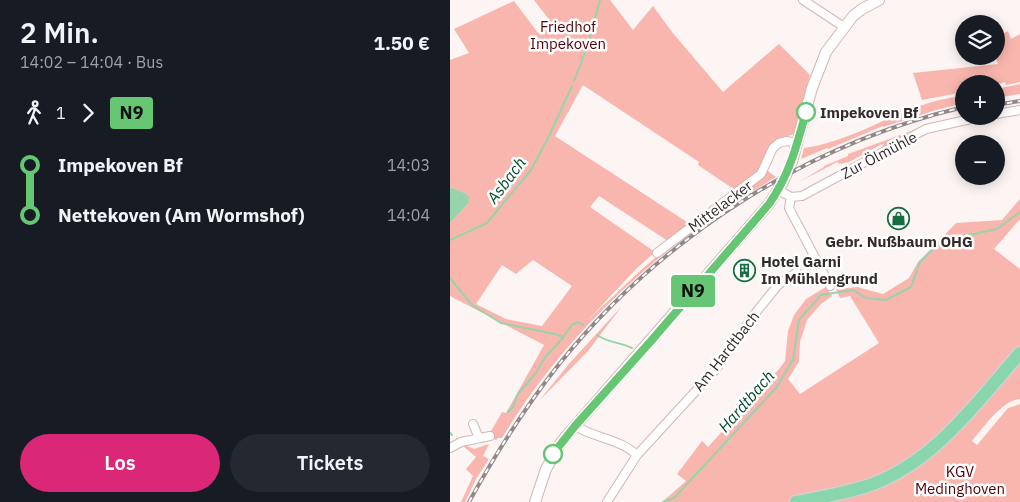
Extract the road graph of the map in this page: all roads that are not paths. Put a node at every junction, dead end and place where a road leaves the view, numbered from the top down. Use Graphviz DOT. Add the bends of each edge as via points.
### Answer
graph roads {
  1 [pos="803,0"];
  2 [pos="879,0"];
  3 [pos="844,27"];
  4 [pos="1020,110"];
  5 [pos="1005,112"];
  6 [pos="955,122"];
  7 [pos="798,143"];
  8 [pos="778,190"];
  9 [pos="791,197"];
  10 [pos="657,253"];
  11 [pos="798,272"];
  12 [pos="830,286"];
  13 [pos="1020,353"];
  14 [pos="472,424"];
  15 [pos="575,426"];
  16 [pos="490,436"];
  17 [pos="479,438"];
  18 [pos="450,448"];
  19 [pos="637,455"];
  20 [pos="535,502"];
  21 [pos="607,502"];
  22 [pos="796,502"];
  1 -- 3 [label="street"];
  2 -- 3 [label="street" via="862,9"];
  3 -- 7 [label="street" via="823,60"];
  4 -- 5 [label="street"];
  6 -- 9 [label="street, Zur Ölmühle" via="926,129 812,192"];
  7 -- 8 [label="street"];
  7 -- 10 [label="street, Mittelacker" via="779,143 773,148 761,174"];
  8 -- 9 [label="street"];
  8 -- 15 [label="street"];
  9 -- 12 [label="street" via="789,208"];
  11 -- 19 [label="street, Am Hardtbach" via="778,285 716,369"];
  13 -- 22 [label="main road" via="947,435 901,471 844,493"];
  14 -- 17 [label="street"];
  15 -- 19 [label="street" via="630,448"];
  15 -- 20 [label="street" via="552,456"];
  16 -- 17 [label="street"];
  17 -- 18 [label="street"];
  19 -- 21 [label="street, Am Hardtbach"];
}
